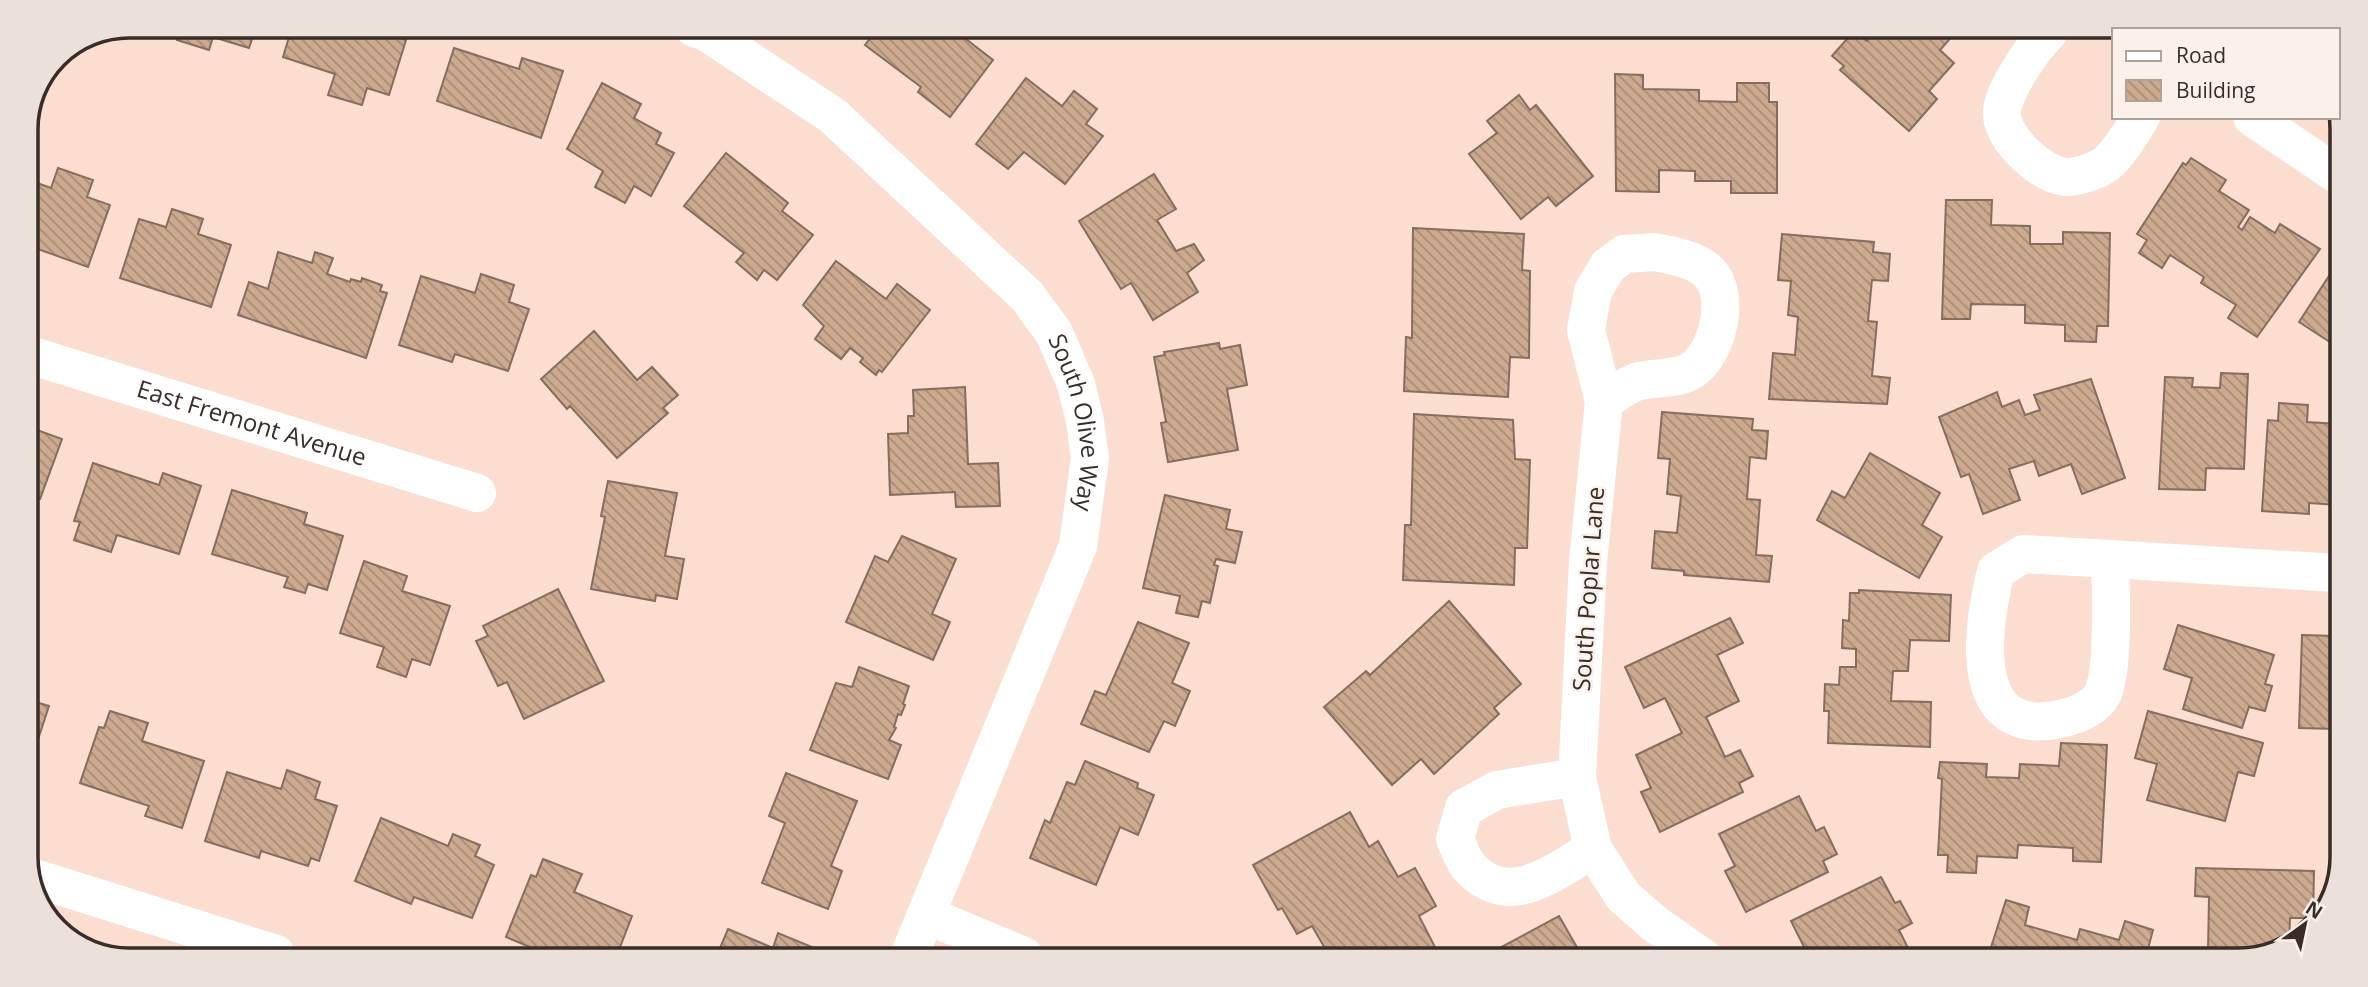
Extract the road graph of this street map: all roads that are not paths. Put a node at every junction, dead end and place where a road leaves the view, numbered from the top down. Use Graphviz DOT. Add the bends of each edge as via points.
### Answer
graph roads {
  1 [pos="715,38"];
  2 [pos="2043,38"];
  3 [pos="2140,119"];
  4 [pos="2255,119"];
  5 [pos="2329,169"];
  6 [pos="39,358"];
  7 [pos="1604,401"];
  8 [pos="477,493"];
  9 [pos="2110,559"];
  10 [pos="2330,573"];
  11 [pos="1577,777"];
  12 [pos="1593,849"];
  13 [pos="41,880"];
  14 [pos="926,915"];
  15 [pos="257,948"];
  16 [pos="912,948"];
  17 [pos="1005,948"];
  18 [pos="1689,948"];
  1 -- 14 [label="street, South Olive Way" via="832,115 1027,296 1054,333 1076,384 1090,458 1078,545"];
  2 -- 3 [label="street" via="2010,88 2001,114 2010,140 2029,158 2064,177 2083,174 2106,164"];
  4 -- 5 [label="street"];
  6 -- 8 [label="street, East Fremont Avenue"];
  7 -- 11 [label="street, South Poplar Lane" via="1588,562"];
  9 -- 9 [label="street" via="2023,554 1996,572 1985,636 1988,683 2000,708 2015,719 2049,722 2082,714 2103,693 2112,603"];
  9 -- 10 [label="street"];
  11 -- 12 [label="street, South Poplar Lane"];
  11 -- 12 [label="street" via="1497,790 1464,808 1455,839 1468,867 1495,886 1530,886"];
  12 -- 18 [label="street, South Poplar Lane" via="1623,896"];
  13 -- 15 [label="street"];
  14 -- 16 [label="street, South Olive Way"];
  14 -- 17 [label="street"];
}
